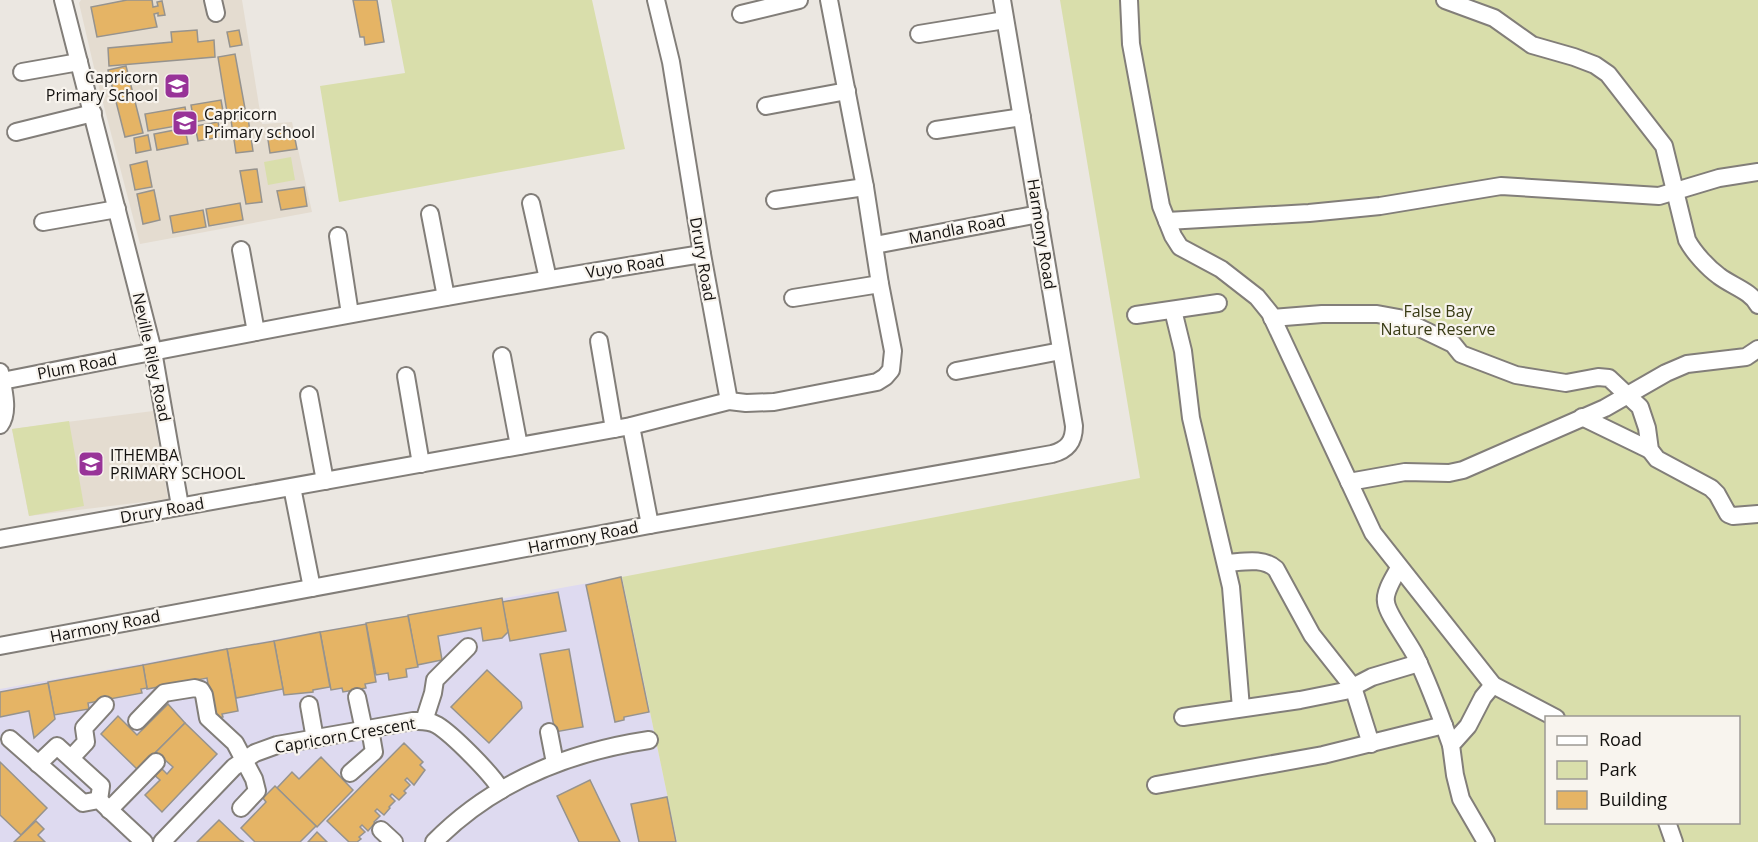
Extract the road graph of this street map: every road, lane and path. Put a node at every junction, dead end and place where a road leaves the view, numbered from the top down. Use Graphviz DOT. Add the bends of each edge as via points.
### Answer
graph roads {
  1 [pos="63,0"];
  2 [pos="656,0"];
  3 [pos="799,0"];
  4 [pos="829,0"];
  5 [pos="1002,0"];
  6 [pos="1129,0"];
  7 [pos="1445,0"];
  8 [pos="741,14"];
  9 [pos="1005,20"];
  10 [pos="920,34"];
  11 [pos="79,62"];
  12 [pos="22,72"];
  13 [pos="847,91"];
  14 [pos="766,106"];
  15 [pos="93,113"];
  16 [pos="1022,117"];
  17 [pos="936,130"];
  18 [pos="16,132"];
  19 [pos="1758,172"];
  20 [pos="865,187"];
  21 [pos="1677,192"];
  22 [pos="776,200"];
  23 [pos="531,203"];
  24 [pos="117,209"];
  25 [pos="430,214"];
  26 [pos="1039,214"];
  27 [pos="1167,221"];
  28 [pos="43,222"];
  29 [pos="338,236"];
  30 [pos="875,245"];
  31 [pos="241,250"];
  32 [pos="702,254"];
  33 [pos="548,279"];
  34 [pos="880,284"];
  35 [pos="446,297"];
  36 [pos="793,298"];
  37 [pos="1218,303"];
  38 [pos="1758,305"];
  39 [pos="1173,310"];
  40 [pos="350,314"];
  41 [pos="1136,315"];
  42 [pos="1272,318"];
  43 [pos="256,332"];
  44 [pos="599,341"];
  45 [pos="1758,349"];
  46 [pos="153,351"];
  47 [pos="1061,351"];
  48 [pos="502,356"];
  49 [pos="956,371"];
  50 [pos="1,376"];
  51 [pos="406,376"];
  52 [pos="309,394"];
  53 [pos="1629,395"];
  54 [pos="729,401"];
  55 [pos="1582,417"];
  56 [pos="0,425"];
  57 [pos="632,426"];
  58 [pos="614,429"];
  59 [pos="519,446"];
  60 [pos="1650,450"];
  61 [pos="421,464"];
  62 [pos="325,481"];
  63 [pos="1348,482"];
  64 [pos="292,487"];
  65 [pos="180,506"];
  66 [pos="1758,514"];
  67 [pos="650,525"];
  68 [pos="0,539"];
  69 [pos="1226,563"];
  70 [pos="1399,568"];
  71 [pos="312,588"];
  72 [pos="0,646"];
  73 [pos="468,647"];
  74 [pos="1419,663"];
  75 [pos="1493,685"];
  76 [pos="1353,687"];
  77 [pos="357,697"];
  78 [pos="105,705"];
  79 [pos="309,705"];
  80 [pos="1241,708"];
  81 [pos="1554,716"];
  82 [pos="1183,717"];
  83 [pos="137,721"];
  84 [pos="424,721"];
  85 [pos="1444,725"];
  86 [pos="367,729"];
  87 [pos="549,732"];
  88 [pos="10,739"];
  89 [pos="315,739"];
  90 [pos="650,740"];
  91 [pos="1371,744"];
  92 [pos="1451,745"];
  93 [pos="71,758"];
  94 [pos="244,759"];
  95 [pos="156,762"];
  96 [pos="555,763"];
  97 [pos="38,764"];
  98 [pos="350,773"];
  99 [pos="1156,785"];
  100 [pos="501,790"];
  101 [pos="104,805"];
  102 [pos="241,808"];
  103 [pos="1668,824"];
  104 [pos="381,830"];
  105 [pos="144,842"];
  106 [pos="162,842"];
  107 [pos="394,842"];
  108 [pos="434,842"];
  109 [pos="1486,842"];
  110 [pos="1674,842"];
  1 -- 11 [label="street, Neville Riley Road"];
  2 -- 32 [label="street, Drury Road" via="671,62"];
  3 -- 8 [label="street"];
  4 -- 13 [label="street"];
  5 -- 9 [label="street, Harmony Road"];
  6 -- 27 [label="street" via="1131,44"];
  7 -- 21 [label="street" via="1494,18 1532,45 1595,65 1608,74 1664,146"];
  9 -- 10 [label="street"];
  9 -- 16 [label="street, Harmony Road"];
  11 -- 12 [label="street"];
  11 -- 15 [label="street, Neville Riley Road"];
  13 -- 14 [label="street"];
  13 -- 20 [label="street"];
  15 -- 18 [label="street"];
  15 -- 24 [label="street, Neville Riley Road"];
  16 -- 17 [label="street"];
  16 -- 26 [label="street, Harmony Road"];
  19 -- 21 [label="street" via="1719,178"];
  20 -- 22 [label="street"];
  20 -- 30 [label="street"];
  21 -- 27 [label="street" via="1659,196 1617,195 1501,186 1380,206"];
  21 -- 38 [label="street" via="1691,248 1717,275"];
  23 -- 33 [label="street"];
  24 -- 28 [label="street"];
  24 -- 46 [label="street, Neville Riley Road"];
  25 -- 35 [label="street"];
  26 -- 30 [label="street, Mandla Road"];
  26 -- 47 [label="street, Harmony Road"];
  27 -- 42 [label="street" via="1179,248 1221,269 1257,297"];
  29 -- 40 [label="street"];
  30 -- 34 [label="street"];
  31 -- 43 [label="street"];
  32 -- 33 [label="street, Vuyo Road"];
  32 -- 54 [label="street, Drury Road"];
  33 -- 35 [label="street, Vuyo Road"];
  34 -- 36 [label="street"];
  34 -- 54 [label="street" via="893,351 891,370 885,377 877,382 774,402"];
  35 -- 40 [label="street, Vuyo Road"];
  37 -- 39 [label="street"];
  39 -- 41 [label="street"];
  39 -- 69 [label="street" via="1183,351 1191,418"];
  40 -- 43 [label="street, Vuyo Road"];
  42 -- 53 [label="street" via="1322,314 1399,318 1453,344 1461,354 1516,375 1566,383 1609,378"];
  42 -- 63 [label="street"];
  43 -- 46 [label="street, Vuyo Road"];
  44 -- 58 [label="street"];
  45 -- 53 [label="street" via="1746,357 1687,364"];
  46 -- 50 [label="street, Plum Road"];
  46 -- 65 [label="street, Neville Riley Road"];
  47 -- 49 [label="street"];
  47 -- 67 [label="street, Harmony Road" via="1074,436 1059,452"];
  48 -- 59 [label="street"];
  50 -- 56 [label="street" via="5,417"];
  51 -- 61 [label="street"];
  52 -- 62 [label="street"];
  53 -- 55 [label="street"];
  53 -- 60 [label="street" via="1640,407"];
  54 -- 57 [label="street, Drury Road"];
  55 -- 60 [label="street"];
  55 -- 63 [label="street" via="1463,470 1405,472"];
  57 -- 58 [label="street, Drury Road"];
  57 -- 67 [label="street"];
  58 -- 59 [label="street, Drury Road"];
  59 -- 61 [label="street, Drury Road"];
  60 -- 66 [label="street" via="1657,459 1711,488 1728,514"];
  61 -- 62 [label="street, Drury Road"];
  62 -- 64 [label="street, Drury Road"];
  63 -- 70 [label="street" via="1373,533"];
  64 -- 65 [label="street, Drury Road"];
  64 -- 71 [label="street"];
  65 -- 68 [label="street, Drury Road"];
  67 -- 71 [label="street, Harmony Road"];
  69 -- 76 [label="street" via="1270,563 1312,635"];
  69 -- 80 [label="street"];
  70 -- 74 [label="street" via="1386,603"];
  70 -- 75 [label="street"];
  71 -- 72 [label="street, Harmony Road"];
  73 -- 84 [label="street" via="435,680"];
  74 -- 76 [label="street"];
  74 -- 85 [label="street"];
  75 -- 81 [label="street"];
  75 -- 92 [label="street" via="1468,726"];
  76 -- 80 [label="street" via="1300,700"];
  76 -- 91 [label="street"];
  77 -- 86 [label="street"];
  78 -- 93 [label="street" via="84,728 86,742"];
  79 -- 89 [label="street"];
  80 -- 82 [label="street"];
  83 -- 94 [label="street" via="164,693 198,689 204,695 208,718 235,743"];
  84 -- 86 [label="street, Capricorn Crescent"];
  84 -- 100 [label="street, Capricorn Crescent" via="438,725 494,778"];
  85 -- 91 [label="street"];
  85 -- 92 [label="street"];
  86 -- 89 [label="street, Capricorn Crescent"];
  86 -- 98 [label="street" via="374,752"];
  87 -- 96 [label="street"];
  88 -- 97 [label="street"];
  89 -- 94 [label="street, Capricorn Crescent" via="266,749"];
  90 -- 96 [label="street" via="597,749"];
  91 -- 99 [label="street"];
  92 -- 109 [label="street" via="1461,799"];
  93 -- 97 [label="street" via="57,746"];
  93 -- 101 [label="street" via="101,786"];
  94 -- 102 [label="street" via="257,791"];
  94 -- 106 [label="street, Capricorn Crescent"];
  95 -- 101 [label="street"];
  96 -- 100 [label="street"];
  97 -- 101 [label="street" via="83,803"];
  100 -- 108 [label="street"];
  101 -- 105 [label="street"];
  103 -- 110 [label="street"];
  104 -- 107 [label="street"];
}
